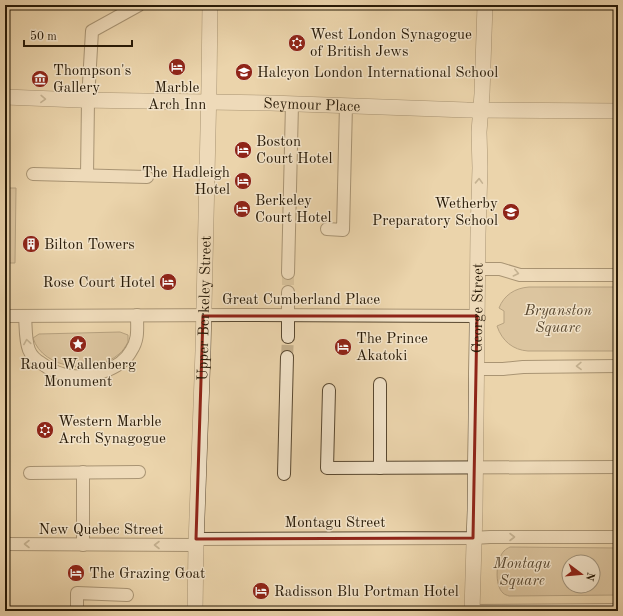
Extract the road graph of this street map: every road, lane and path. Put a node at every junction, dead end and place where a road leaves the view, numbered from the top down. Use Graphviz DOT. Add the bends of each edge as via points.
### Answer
graph roads {
  1 [pos="139,5"];
  2 [pos="210,5"];
  3 [pos="485,5"];
  4 [pos="5,97"];
  5 [pos="88,100"];
  6 [pos="209,101"];
  7 [pos="292,104"];
  8 [pos="346,105"];
  9 [pos="481,110"];
  10 [pos="618,111"];
  11 [pos="33,174"];
  12 [pos="87,175"];
  13 [pos="147,177"];
  14 [pos="327,229"];
  15 [pos="478,269"];
  16 [pos="288,273"];
  17 [pos="618,275"];
  18 [pos="288,292"];
  19 [pos="137,315"];
  20 [pos="288,315"];
  21 [pos="5,316"];
  22 [pos="25,316"];
  23 [pos="203,316"];
  24 [pos="477,316"];
  25 [pos="288,338"];
  26 [pos="287,357"];
  27 [pos="618,366"];
  28 [pos="476,369"];
  29 [pos="380,384"];
  30 [pos="329,390"];
  31 [pos="475,467"];
  32 [pos="618,467"];
  33 [pos="380,468"];
  34 [pos="30,472"];
  35 [pos="83,472"];
  36 [pos="139,472"];
  37 [pos="284,474"];
  38 [pos="618,537"];
  39 [pos="474,538"];
  40 [pos="196,542"];
  41 [pos="5,544"];
  42 [pos="83,545"];
  43 [pos="127,595"];
  44 [pos="618,610"];
  45 [pos="77,611"];
  46 [pos="195,611"];
  47 [pos="472,611"];
  1 -- 5 [label="street" via="92,31"];
  2 -- 6 [label="street, Upper Berkeley Street"];
  3 -- 9 [label="street, George Street"];
  4 -- 5 [label="street, Seymour Place, one-way"];
  5 -- 6 [label="street, Seymour Place"];
  5 -- 12 [label="street"];
  6 -- 7 [label="street, Seymour Place"];
  6 -- 23 [label="street, Upper Berkeley Street"];
  7 -- 8 [label="street, Seymour Place"];
  7 -- 16 [label="street"];
  8 -- 9 [label="street, Seymour Place"];
  8 -- 14 [label="street" via="343,230"];
  9 -- 10 [label="street, Seymour Place"];
  15 -- 9 [label="street, George Street, one-way"];
  11 -- 12 [label="street"];
  12 -- 13 [label="street"];
  15 -- 17 [label="street, one-way" via="500,269 520,275"];
  15 -- 24 [label="street, George Street"];
  18 -- 20 [label="street"];
  19 -- 22 [label="street, Great Cumberland Place"];
  19 -- 22 [label="street, one-way" via="137,340 131,352 110,369 82,376 56,372 35,358 28,349"];
  19 -- 23 [label="street, Great Cumberland Place"];
  20 -- 23 [label="street, Great Cumberland Place"];
  20 -- 24 [label="street, Great Cumberland Place"];
  20 -- 25 [label="street"];
  21 -- 22 [label="street, Great Cumberland Place"];
  23 -- 40 [label="street, Upper Berkeley Street"];
  24 -- 28 [label="street, George Street"];
  26 -- 37 [label="street"];
  27 -- 28 [label="street, one-way"];
  28 -- 31 [label="street, George Street"];
  29 -- 33 [label="street"];
  30 -- 33 [label="street" via="327,468"];
  31 -- 32 [label="street"];
  31 -- 33 [label="street"];
  31 -- 39 [label="street, George Street"];
  34 -- 35 [label="street"];
  35 -- 36 [label="street"];
  35 -- 42 [label="street"];
  39 -- 38 [label="street, one-way"];
  39 -- 40 [label="street, Montagu Street"];
  39 -- 47 [label="street, George Street"];
  40 -- 42 [label="street, New Quebec Street, one-way"];
  40 -- 46 [label="street, Upper Berkeley Street"];
  42 -- 41 [label="street, New Quebec Street, one-way"];
  43 -- 45 [label="street" via="77,593"];
  44 -- 47 [label="street"];
}
